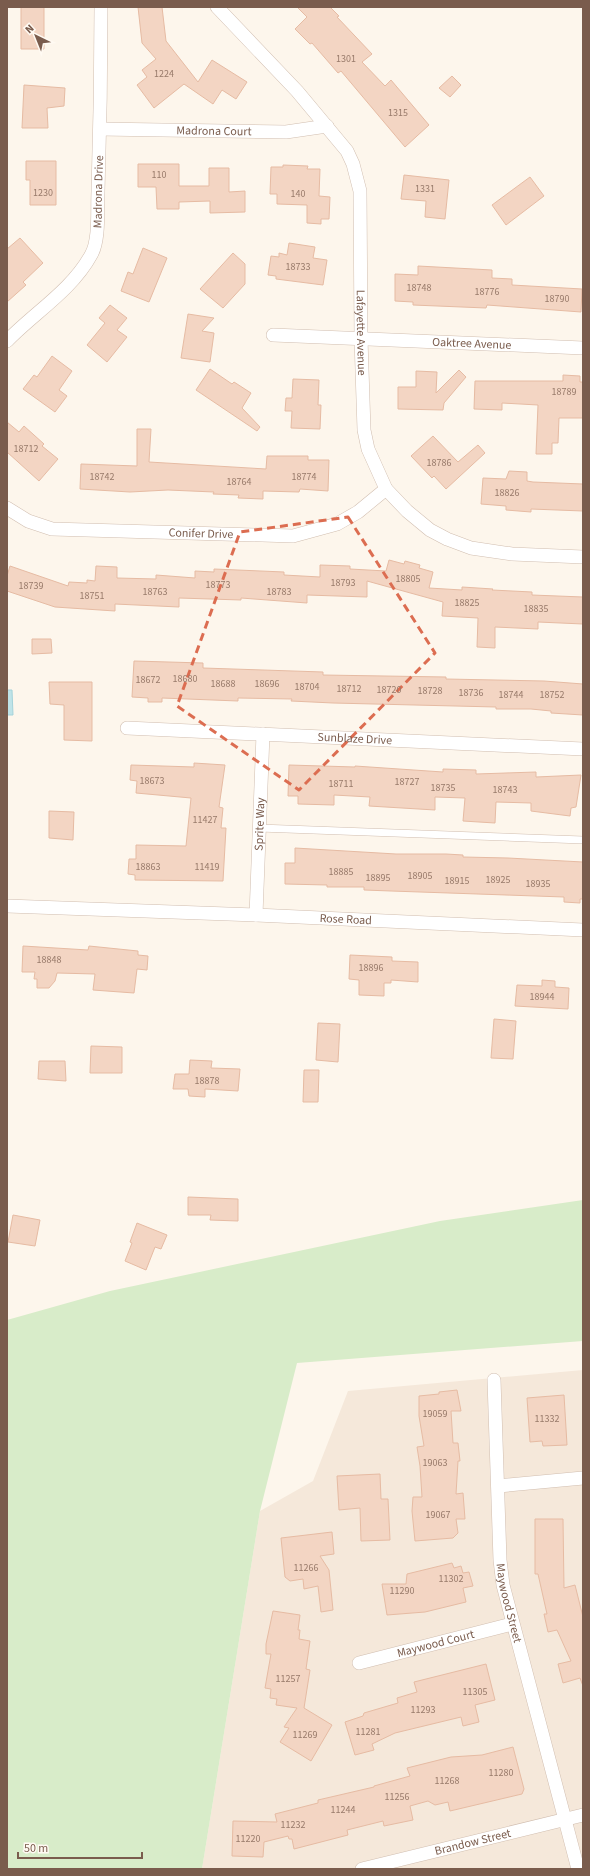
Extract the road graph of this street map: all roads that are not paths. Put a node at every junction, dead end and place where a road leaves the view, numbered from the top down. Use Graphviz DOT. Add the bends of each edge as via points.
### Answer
graph roads {
  1 [pos="101,7"];
  2 [pos="217,7"];
  3 [pos="327,126"];
  4 [pos="100,129"];
  5 [pos="273,335"];
  6 [pos="361,339"];
  7 [pos="7,342"];
  8 [pos="583,348"];
  9 [pos="386,489"];
  10 [pos="7,508"];
  11 [pos="583,557"];
  12 [pos="127,728"];
  13 [pos="263,734"];
  14 [pos="583,749"];
  15 [pos="260,828"];
  16 [pos="583,840"];
  17 [pos="7,906"];
  18 [pos="256,915"];
  19 [pos="583,930"];
  20 [pos="494,1380"];
  21 [pos="583,1478"];
  22 [pos="498,1486"];
  23 [pos="512,1624"];
  24 [pos="359,1663"];
  25 [pos="583,1815"];
  26 [pos="566,1819"];
  27 [pos="362,1869"];
  28 [pos="578,1869"];
  1 -- 4 [label="street, Madrona Drive"];
  2 -- 3 [label="street, Lafayette Avenue"];
  3 -- 4 [label="street, Madrona Court" via="286,132"];
  3 -- 6 [label="street, Lafayette Avenue" via="347,151 360,191"];
  4 -- 7 [label="street, Madrona Drive" via="96,235 92,254 67,286 20,327"];
  5 -- 6 [label="street, Oaktree Avenue"];
  6 -- 8 [label="street, Oaktree Avenue"];
  6 -- 9 [label="street, Lafayette Avenue" via="364,430 368,449"];
  9 -- 10 [label="street, Conifer Drive" via="358,512 337,524 292,536 52,529 28,521"];
  9 -- 11 [label="street, Lafayette Avenue" via="406,511 430,530 471,548 512,554"];
  12 -- 13 [label="street, Sunblaze Drive"];
  13 -- 14 [label="street, Sunblaze Drive"];
  13 -- 15 [label="street, Sprite Way"];
  15 -- 16 [label="lane"];
  15 -- 18 [label="street, Sprite Way"];
  17 -- 18 [label="street, Rose Road"];
  18 -- 19 [label="street, Rose Road"];
  20 -- 22 [label="street, Maywood Street"];
  21 -- 22 [label="street"];
  22 -- 23 [label="street, Maywood Street" via="500,1560"];
  23 -- 24 [label="street, Maywood Court"];
  23 -- 26 [label="street, Maywood Street"];
  25 -- 26 [label="street, Brandow Street"];
  26 -- 27 [label="street, Brandow Street"];
  26 -- 28 [label="street, Maywood Street"];
}
